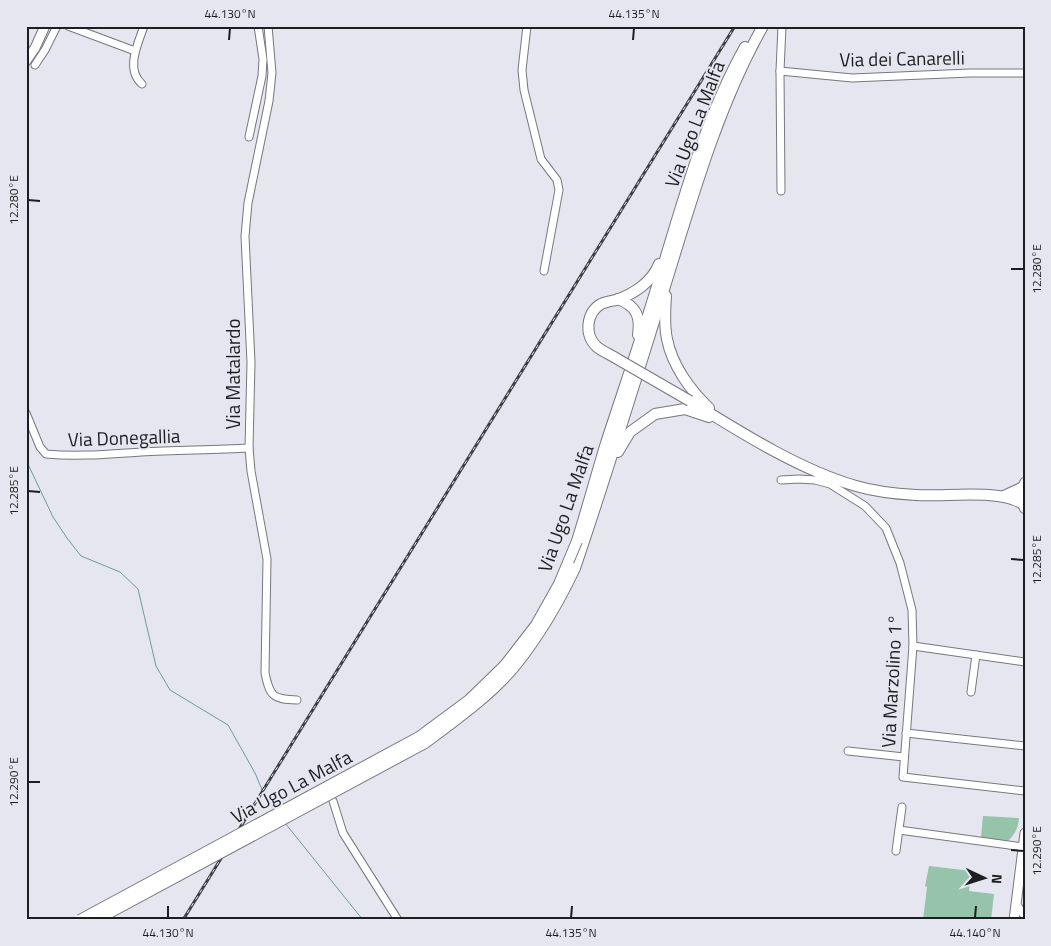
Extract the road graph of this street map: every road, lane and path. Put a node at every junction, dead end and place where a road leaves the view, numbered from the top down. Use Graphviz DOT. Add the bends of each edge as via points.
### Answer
graph roads {
  1 [pos="45,26"];
  2 [pos="57,26"];
  3 [pos="68,26"];
  4 [pos="144,26"];
  5 [pos="258,26"];
  6 [pos="268,26"];
  7 [pos="527,26"];
  8 [pos="756,26"];
  9 [pos="764,26"];
  10 [pos="782,26"];
  11 [pos="135,51"];
  12 [pos="30,63"];
  13 [pos="780,71"];
  14 [pos="1025,73"];
  15 [pos="139,82"];
  16 [pos="250,137"];
  17 [pos="782,191"];
  18 [pos="683,200"];
  19 [pos="544,272"];
  20 [pos="667,279"];
  21 [pos="618,299"];
  22 [pos="637,351"];
  23 [pos="26,414"];
  24 [pos="724,422"];
  25 [pos="249,448"];
  26 [pos="609,466"];
  27 [pos="782,480"];
  28 [pos="1023,485"];
  29 [pos="1004,496"];
  30 [pos="1023,506"];
  31 [pos="913,646"];
  32 [pos="976,655"];
  33 [pos="1025,662"];
  34 [pos="971,692"];
  35 [pos="297,700"];
  36 [pos="906,733"];
  37 [pos="1025,746"];
  38 [pos="848,751"];
  39 [pos="904,757"];
  40 [pos="1025,791"];
  41 [pos="333,801"];
  42 [pos="902,807"];
  43 [pos="899,830"];
  44 [pos="1025,833"];
  45 [pos="1023,846"];
  46 [pos="896,851"];
  47 [pos="1016,904"];
  48 [pos="1025,917"];
  49 [pos="80,920"];
  50 [pos="96,920"];
  51 [pos="398,920"];
  52 [pos="1014,920"];
  1 -- 12 [label="main road"];
  2 -- 12 [label="street" via="45,50"];
  3 -- 11 [label="street"];
  4 -- 11 [label="street"];
  5 -- 16 [label="street" via="262,76"];
  6 -- 25 [label="street, Via Matalardo" via="272,73 269,101 248,203 245,236 251,362"];
  7 -- 19 [label="street" via="522,70 524,90 541,159 559,190"];
  8 -- 18 [label="highway, Via Ugo La Malfa" via="723,92"];
  9 -- 20 [label="highway, Via Ugo La Malfa" via="720,119"];
  10 -- 13 [label="street"];
  11 -- 15 [label="street" via="134,68"];
  13 -- 14 [label="street, Via dei Canarelli" via="852,78"];
  13 -- 17 [label="street"];
  18 -- 21 [label="highway" via="655,273 641,288"];
  18 -- 22 [label="highway, Via Ugo La Malfa"];
  20 -- 24 [label="highway" via="666,338 673,359 687,383"];
  20 -- 26 [label="highway, Via Ugo La Malfa"];
  21 -- 22 [label="highway" via="633,308 639,318"];
  21 -- 24 [label="highway, bridge" via="592,310 589,335 597,346"];
  22 -- 49 [label="highway, Via Ugo La Malfa, bridge" via="577,541 559,584 536,625 505,665 469,700 419,737"];
  23 -- 25 [label="street, Via Donegallia" via="40,448 46,454 100,456"];
  24 -- 26 [label="highway" via="685,409 655,414 630,432"];
  24 -- 29 [label="highway" via="797,463 856,486 916,495"];
  25 -- 35 [label="street, Via Matalardo" via="267,559 265,673 274,697"];
  26 -- 50 [label="highway, Via Ugo La Malfa, bridge" via="575,568 560,599 514,666 473,707 425,743"];
  27 -- 31 [label="street, Via Marzolino 1°" via="830,484 865,506 886,528 900,563 910,602"];
  28 -- 29 [label="highway"];
  28 -- 30 [label="main road"];
  29 -- 30 [label="highway"];
  31 -- 32 [label="street"];
  31 -- 36 [label="street, Via Marzolino 1°"];
  32 -- 33 [label="street"];
  32 -- 34 [label="street"];
  36 -- 37 [label="street"];
  36 -- 39 [label="street, Via Marzolino 1°"];
  38 -- 39 [label="street"];
  39 -- 40 [label="street, Via Marzolino 1°" via="903,777"];
  41 -- 51 [label="street" via="343,833"];
  42 -- 43 [label="street"];
  43 -- 45 [label="street"];
  43 -- 46 [label="street"];
  44 -- 45 [label="main road"];
  45 -- 47 [label="main road"];
  47 -- 48 [label="street"];
  47 -- 52 [label="main road"];
}
